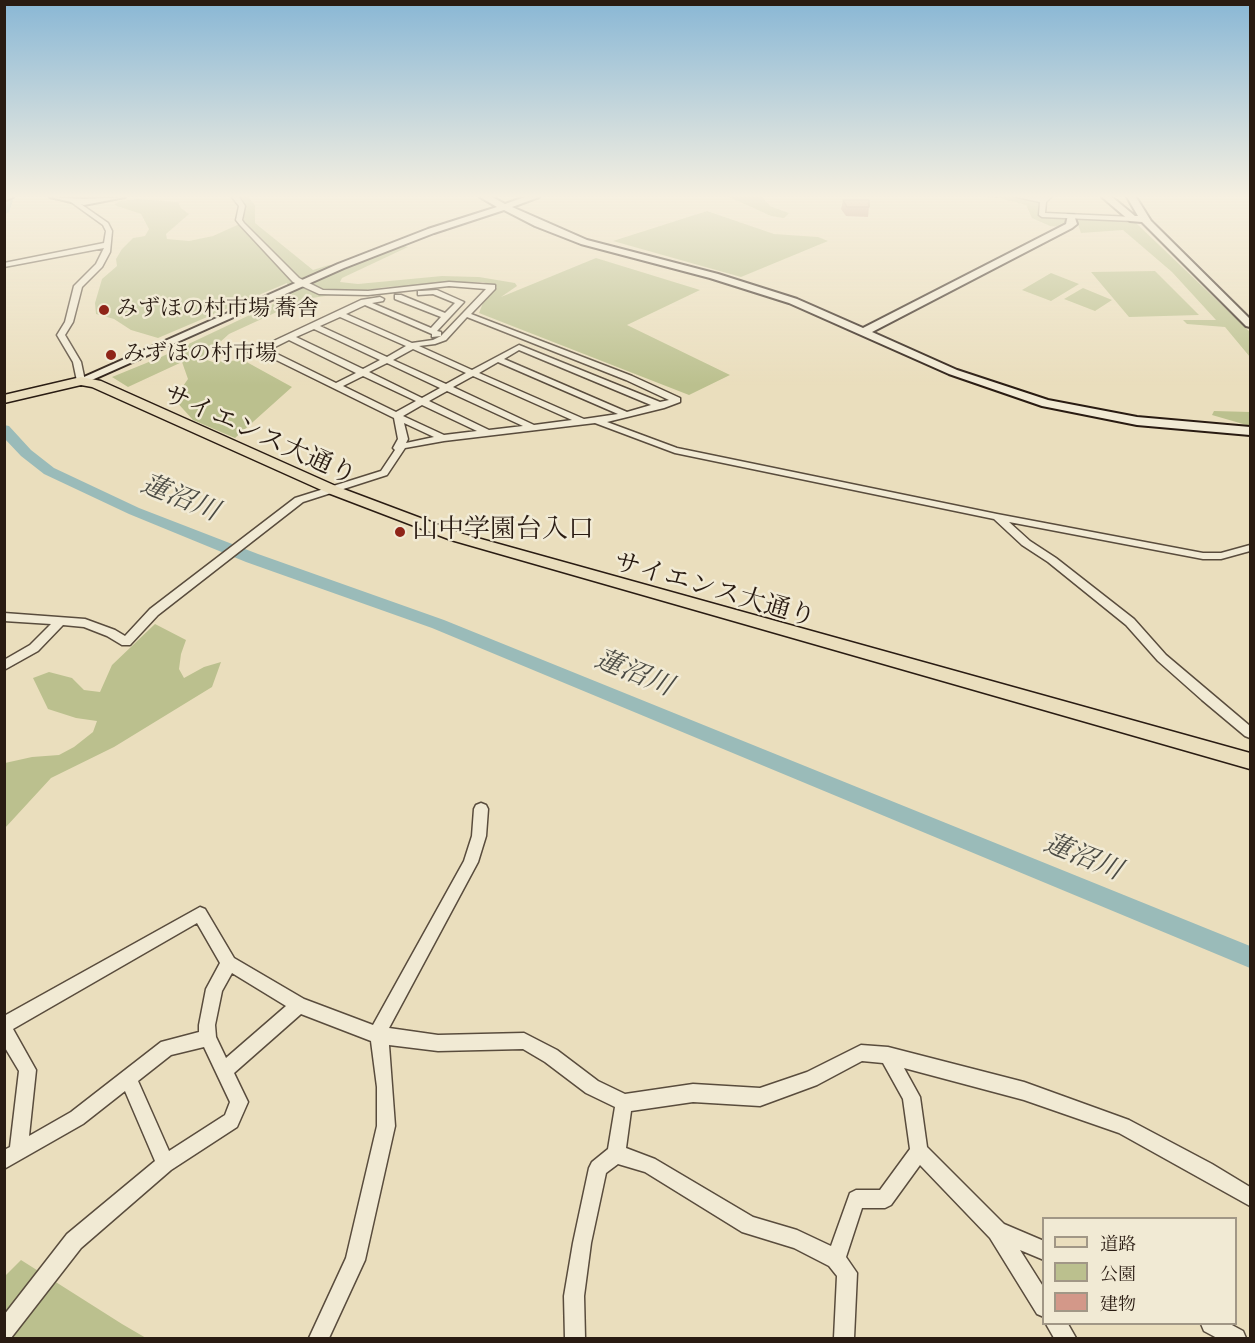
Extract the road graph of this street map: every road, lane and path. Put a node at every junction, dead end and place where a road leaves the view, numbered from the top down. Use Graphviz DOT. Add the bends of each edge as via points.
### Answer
graph roads {
  1 [pos="28,260"];
  2 [pos="102,260"];
  3 [pos="278,260"];
  4 [pos="358,260"];
  5 [pos="652,260"];
  6 [pos="1004,260"];
  7 [pos="1182,260"];
  8 [pos="5,264"];
  9 [pos="301,283"];
  10 [pos="398,297"];
  11 [pos="364,302"];
  12 [pos="340,314"];
  13 [pos="465,314"];
  14 [pos="447,316"];
  15 [pos="1251,324"];
  16 [pos="314,326"];
  17 [pos="433,332"];
  18 [pos="863,332"];
  19 [pos="289,337"];
  20 [pos="416,345"];
  21 [pos="263,350"];
  22 [pos="249,356"];
  23 [pos="497,359"];
  24 [pos="387,360"];
  25 [pos="568,368"];
  26 [pos="363,373"];
  27 [pos="473,373"];
  28 [pos="546,380"];
  29 [pos="81,381"];
  30 [pos="337,387"];
  31 [pos="447,388"];
  32 [pos="5,399"];
  33 [pos="423,401"];
  34 [pos="660,406"];
  35 [pos="627,415"];
  36 [pos="397,417"];
  37 [pos="595,420"];
  38 [pos="582,422"];
  39 [pos="532,427"];
  40 [pos="1251,431"];
  41 [pos="488,433"];
  42 [pos="442,438"];
  43 [pos="398,448"];
  44 [pos="326,492"];
  45 [pos="997,517"];
  46 [pos="1251,548"];
  47 [pos="4,617"];
  48 [pos="60,622"];
  49 [pos="4,666"];
  50 [pos="1251,732"];
  51 [pos="1251,761"];
  52 [pos="1251,773"];
  53 [pos="481,809"];
  54 [pos="229,963"];
  55 [pos="299,1005"];
  56 [pos="4,1027"];
  57 [pos="376,1035"];
  58 [pos="208,1038"];
  59 [pos="888,1055"];
  60 [pos="225,1070"];
  61 [pos="128,1078"];
  62 [pos="624,1103"];
  63 [pos="919,1151"];
  64 [pos="616,1154"];
  65 [pos="11,1156"];
  66 [pos="165,1164"];
  67 [pos="1251,1197"];
  68 [pos="997,1231"];
  69 [pos="1042,1250"];
  70 [pos="836,1259"];
  71 [pos="1042,1304"];
  72 [pos="1057,1325"];
  73 [pos="1214,1325"];
  74 [pos="4,1332"];
  75 [pos="319,1338"];
  76 [pos="575,1338"];
  77 [pos="844,1338"];
  78 [pos="1066,1338"];
  79 [pos="1236,1338"];
  1 -- 8 [label="street"];
  2 -- 29 [label="street" via="78,286 69,322 61,336 77,362"];
  3 -- 9 [label="street"];
  4 -- 9 [label="street"];
  5 -- 18 [label="street" via="793,302"];
  6 -- 18 [label="street"];
  7 -- 15 [label="street"];
  9 -- 13 [label="street" via="322,292 349,294 449,284 492,287"];
  9 -- 29 [label="street"];
  10 -- 11 [label="street"];
  10 -- 14 [label="street"];
  10 -- 14 [label="street" via="434,292 460,302"];
  11 -- 12 [label="street"];
  11 -- 17 [label="street"];
  12 -- 16 [label="street"];
  12 -- 20 [label="street"];
  13 -- 20 [label="street" via="440,340"];
  13 -- 34 [label="street" via="676,400"];
  14 -- 17 [label="street"];
  16 -- 19 [label="street"];
  16 -- 24 [label="street"];
  17 -- 20 [label="street" via="438,334"];
  18 -- 40 [label="street" via="987,386 1046,403 1148,423"];
  19 -- 21 [label="street"];
  19 -- 26 [label="street"];
  20 -- 24 [label="street"];
  20 -- 27 [label="street"];
  21 -- 22 [label="street"];
  21 -- 30 [label="street"];
  23 -- 25 [label="street" via="519,347"];
  23 -- 27 [label="street"];
  23 -- 28 [label="street"];
  24 -- 26 [label="street"];
  24 -- 31 [label="street"];
  25 -- 28 [label="street"];
  25 -- 34 [label="street"];
  26 -- 30 [label="street"];
  26 -- 33 [label="street"];
  27 -- 31 [label="street"];
  27 -- 38 [label="street"];
  28 -- 35 [label="street"];
  29 -- 32 [label="main road"];
  29 -- 44 [label="main road, サイエンス大通り" via="96,384"];
  30 -- 36 [label="street"];
  31 -- 33 [label="street"];
  31 -- 39 [label="street"];
  33 -- 36 [label="street"];
  33 -- 41 [label="street"];
  34 -- 35 [label="street"];
  35 -- 37 [label="street"];
  36 -- 42 [label="street"];
  36 -- 43 [label="street" via="403,439"];
  37 -- 38 [label="street"];
  37 -- 45 [label="street" via="675,450"];
  38 -- 39 [label="street"];
  39 -- 41 [label="street"];
  41 -- 42 [label="street"];
  42 -- 43 [label="street"];
  43 -- 44 [label="street" via="384,473"];
  44 -- 48 [label="street" via="299,500 154,612 126,642 85,623"];
  44 -- 51 [label="main road, サイエンス大通り" via="528,559"];
  44 -- 52 [label="main road, サイエンス大通り" via="408,529 542,572"];
  45 -- 46 [label="street" via="1203,556"];
  45 -- 50 [label="street" via="1130,622 1180,674"];
  47 -- 48 [label="street"];
  48 -- 49 [label="street" via="34,648"];
  53 -- 57 [label="street" via="471,862"];
  54 -- 55 [label="street"];
  54 -- 56 [label="street" via="201,914"];
  54 -- 58 [label="street" via="214,989"];
  55 -- 57 [label="street"];
  55 -- 60 [label="street"];
  56 -- 65 [label="street" via="28,1070"];
  57 -- 62 [label="street" via="438,1043 524,1041 592,1087"];
  57 -- 75 [label="street" via="381,1045 386,1126 355,1260"];
  58 -- 60 [label="street"];
  58 -- 61 [label="street" via="167,1048"];
  59 -- 62 [label="street" via="861,1053 811,1079 760,1097 693,1094"];
  59 -- 63 [label="street" via="911,1096"];
  59 -- 67 [label="street" via="1024,1091 1123,1126"];
  60 -- 66 [label="street" via="239,1102 231,1121"];
  61 -- 65 [label="street" via="77,1118"];
  61 -- 66 [label="street"];
  62 -- 64 [label="street"];
  63 -- 68 [label="street"];
  63 -- 70 [label="street" via="885,1199 856,1199"];
  64 -- 70 [label="street" via="649,1165 749,1225 797,1239"];
  64 -- 76 [label="street" via="598,1168 574,1296"];
  66 -- 74 [label="street" via="74,1240"];
  68 -- 69 [label="street"];
  68 -- 71 [label="street"];
  70 -- 77 [label="street" via="847,1273"];
  72 -- 78 [label="street"];
  73 -- 79 [label="street"];
}
